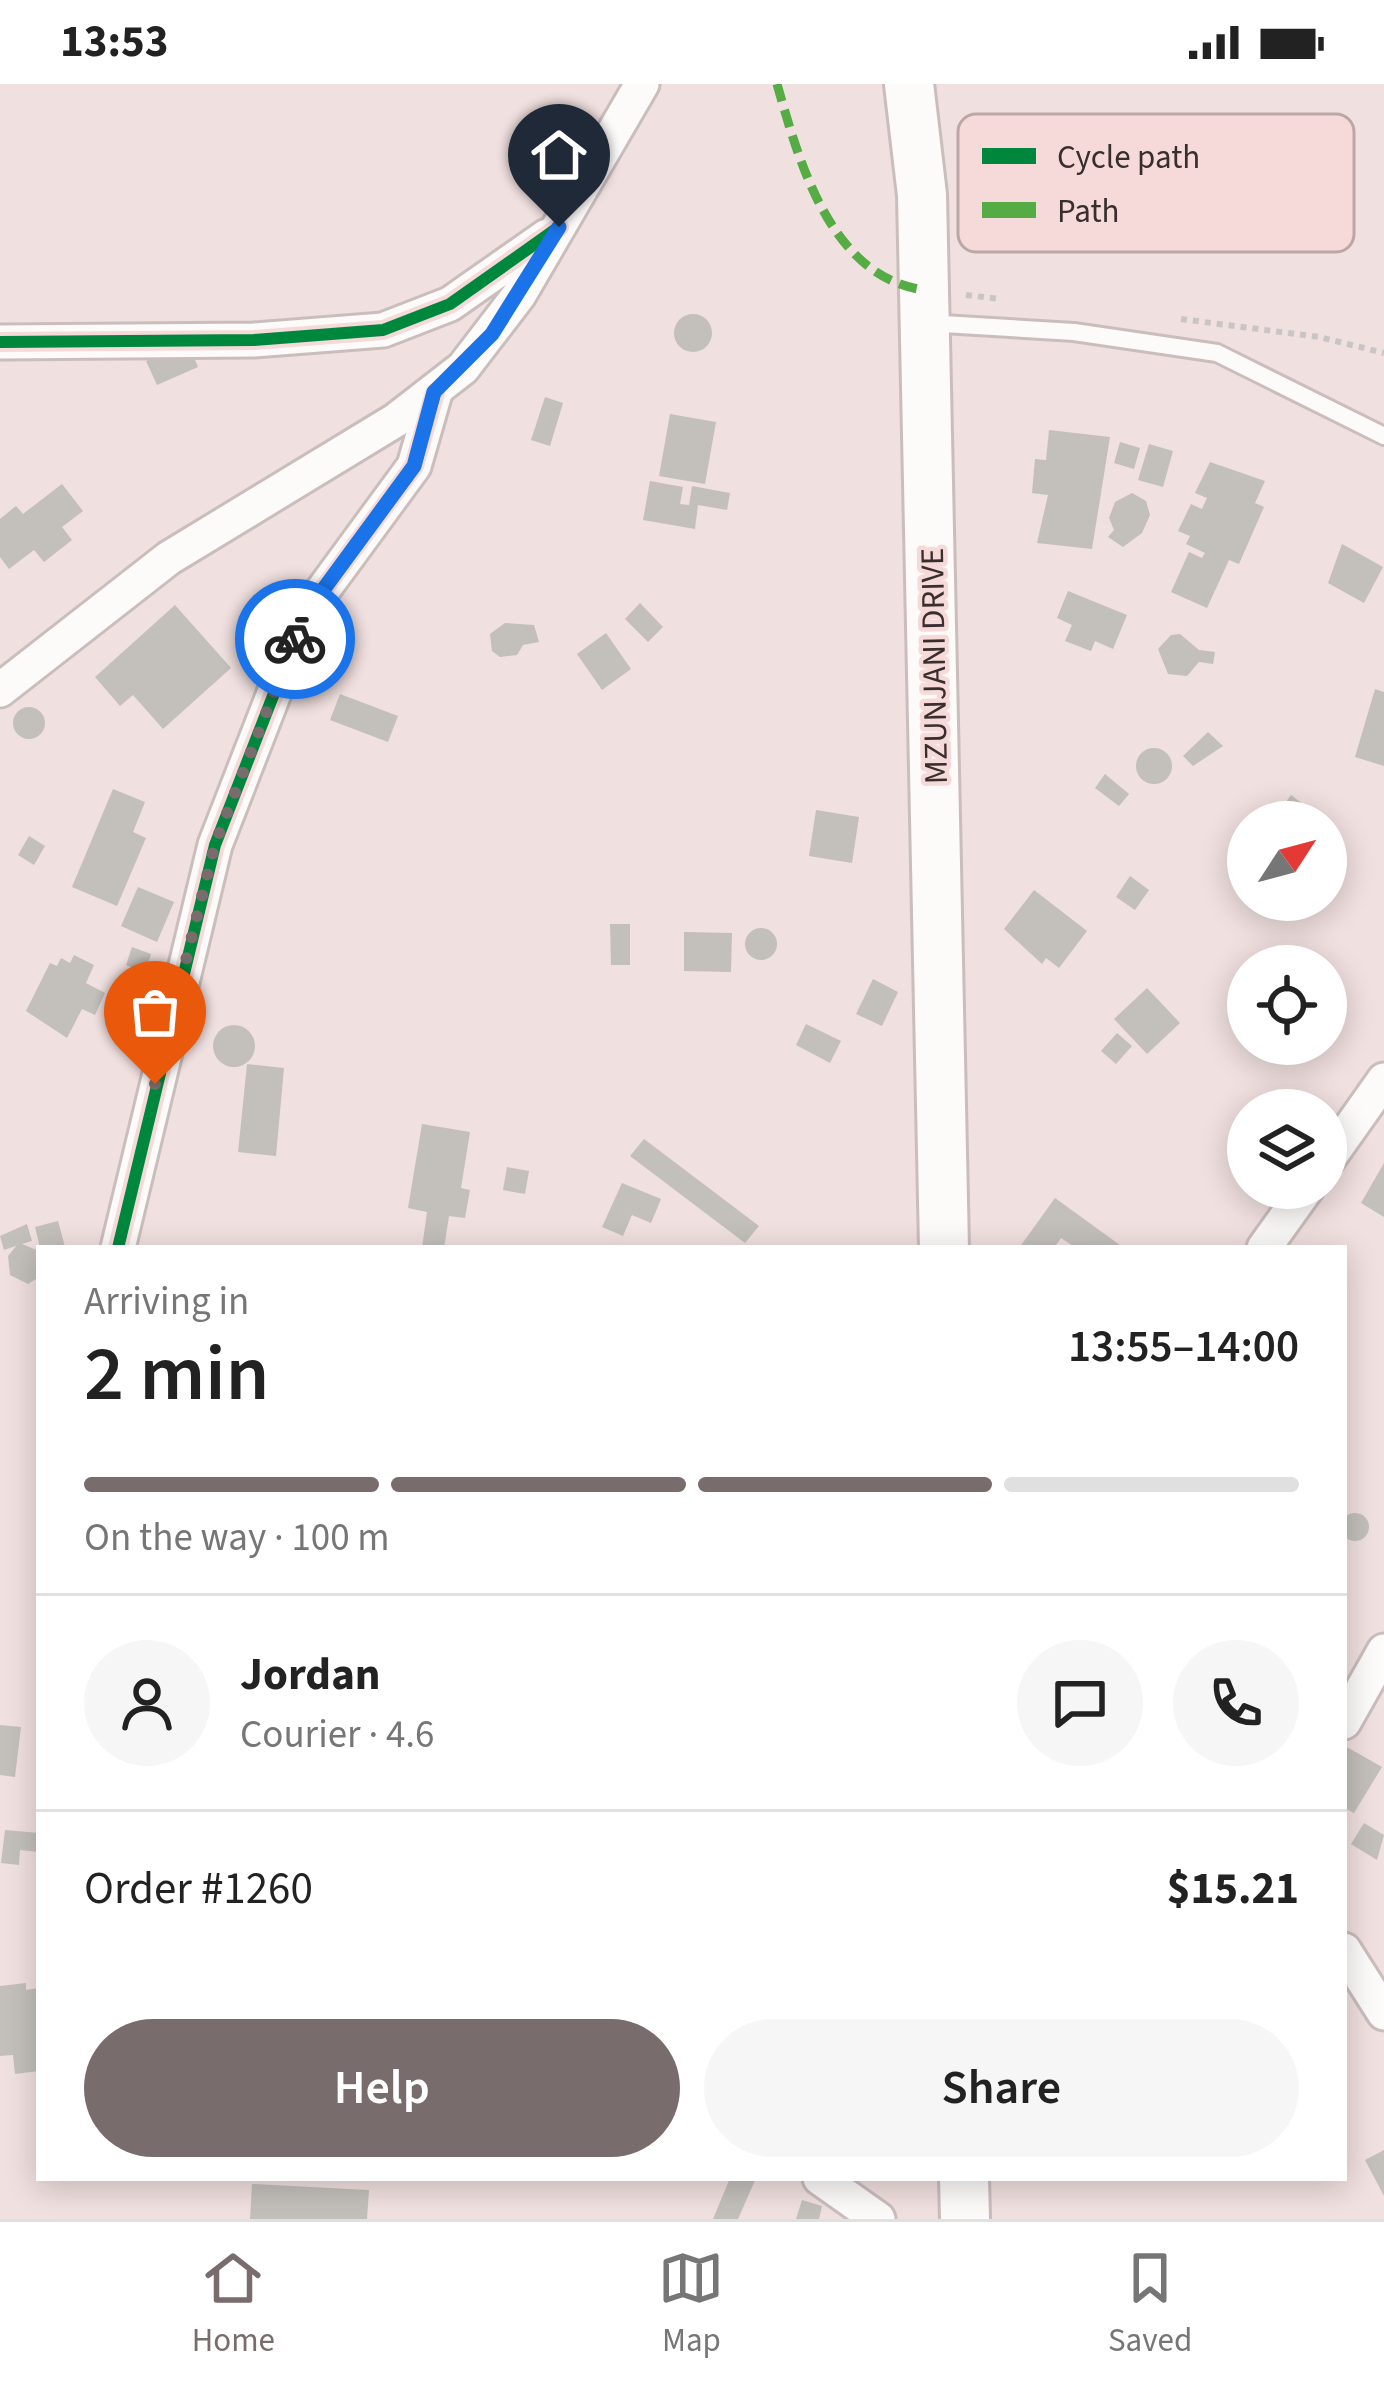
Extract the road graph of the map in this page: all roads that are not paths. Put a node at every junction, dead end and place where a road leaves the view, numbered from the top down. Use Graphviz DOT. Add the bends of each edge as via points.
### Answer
graph roads {
  1 [pos="642,84"];
  2 [pos="909,84"];
  3 [pos="559,227"];
  4 [pos="925,323"];
  5 [pos="0,342"];
  6 [pos="434,392"];
  7 [pos="1384,436"];
  8 [pos="0,690"];
  9 [pos="1384,1080"];
  10 [pos="1347,1132"];
  11 [pos="1292,1209"];
  12 [pos="119,1245"];
  13 [pos="944,1245"];
  14 [pos="1266,1245"];
  15 [pos="1384,1651"];
  16 [pos="1347,1717"];
  17 [pos="1347,1954"];
  18 [pos="1384,2013"];
  19 [pos="824,2181"];
  20 [pos="964,2181"];
  21 [pos="878,2219"];
  22 [pos="964,2219"];
  1 -- 3 [label="street"];
  2 -- 4 [label="main road, MZUNJANI DRIVE"];
  3 -- 5 [label="street" via="450,304 383,330"];
  3 -- 6 [label="street" via="492,334"];
  4 -- 7 [label="lane" via="1216,352"];
  4 -- 13 [label="main road, MZUNJANI DRIVE"];
  6 -- 8 [label="street" via="169,558"];
  6 -- 12 [label="street" via="414,466 294,642 215,844"];
  9 -- 10 [label="street"];
  11 -- 14 [label="street"];
  15 -- 16 [label="street"];
  17 -- 18 [label="street"];
  19 -- 21 [label="street"];
  20 -- 22 [label="main road"];
}
